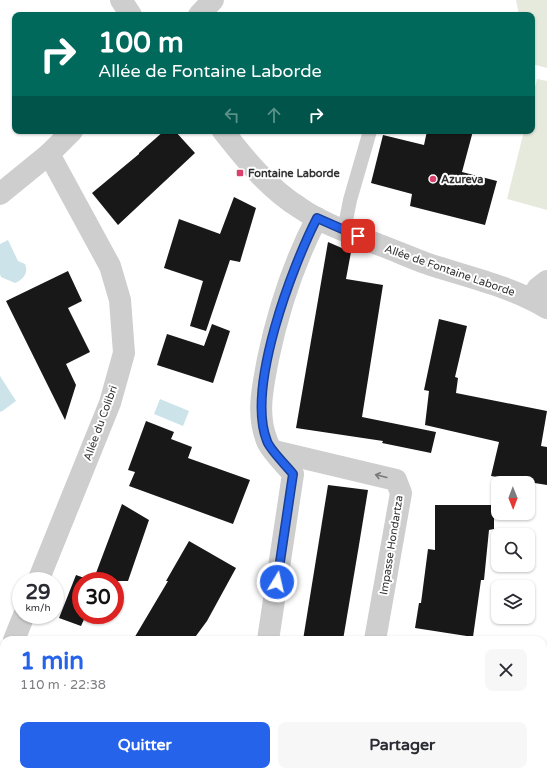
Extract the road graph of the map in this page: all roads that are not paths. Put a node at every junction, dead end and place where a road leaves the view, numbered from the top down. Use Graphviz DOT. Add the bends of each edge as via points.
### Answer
graph roads {
  1 [pos="121,0"];
  2 [pos="213,0"];
  3 [pos="129,12"];
  4 [pos="202,12"];
  5 [pos="69,134"];
  6 [pos="225,134"];
  7 [pos="369,134"];
  8 [pos="49,154"];
  9 [pos="0,194"];
  10 [pos="317,218"];
  11 [pos="344,231"];
  12 [pos="547,281"];
  13 [pos="539,304"];
  14 [pos="274,451"];
  15 [pos="42,572"];
  16 [pos="20,624"];
  17 [pos="16,636"];
  18 [pos="269,636"];
  19 [pos="376,636"];
  1 -- 3 [label="street"];
  2 -- 4 [label="street"];
  5 -- 8 [label="street"];
  6 -- 10 [label="street, Allée de Fontaine Laborde" via="270,184 298,208"];
  7 -- 11 [label="lane"];
  8 -- 9 [label="street"];
  8 -- 15 [label="street, Allée du Colibri" via="110,266 120,300 124,353 110,403"];
  10 -- 11 [label="street, Allée de Fontaine Laborde"];
  10 -- 14 [label="street" via="308,234 283,301 262,386 262,423 267,442"];
  11 -- 13 [label="street, Allée de Fontaine Laborde" via="426,263 504,287"];
  12 -- 13 [label="street" via="538,288"];
  14 -- 18 [label="street" via="293,474"];
  19 -- 14 [label="street, Impasse Hondartza, one-way" via="401,493 396,480"];
  16 -- 17 [label="street"];
}
